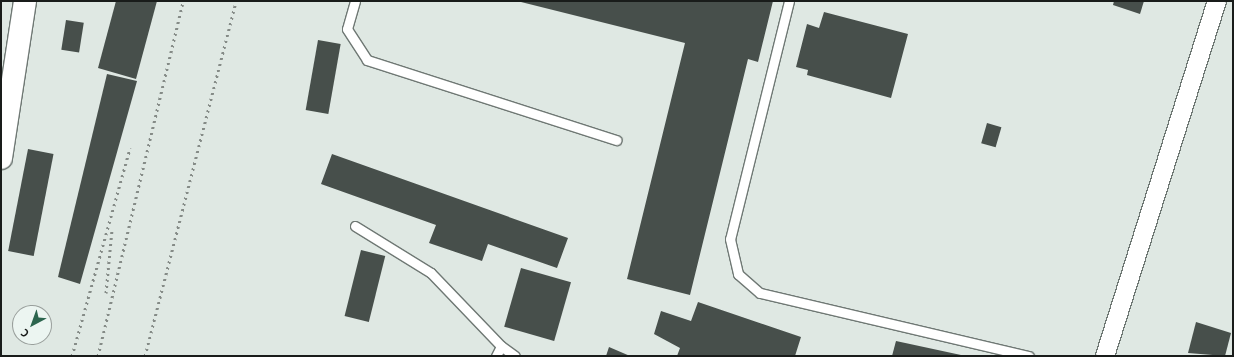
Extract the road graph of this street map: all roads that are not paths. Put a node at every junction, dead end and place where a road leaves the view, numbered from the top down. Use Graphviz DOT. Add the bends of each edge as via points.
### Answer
graph roads {
  1 [pos="24,1"];
  2 [pos="355,1"];
  3 [pos="789,1"];
  4 [pos="1217,1"];
  5 [pos="616,140"];
  6 [pos="1,158"];
  7 [pos="355,226"];
  8 [pos="500,346"];
  9 [pos="496,356"];
  10 [pos="516,356"];
  11 [pos="1029,356"];
  12 [pos="1106,356"];
  1 -- 6 [label="street"];
  2 -- 5 [label="lane" via="347,29 367,60"];
  3 -- 11 [label="lane" via="730,239 738,274 760,293"];
  4 -- 12 [label="street"];
  7 -- 8 [label="lane" via="431,273"];
  8 -- 9 [label="lane"];
  8 -- 10 [label="lane"];
}
